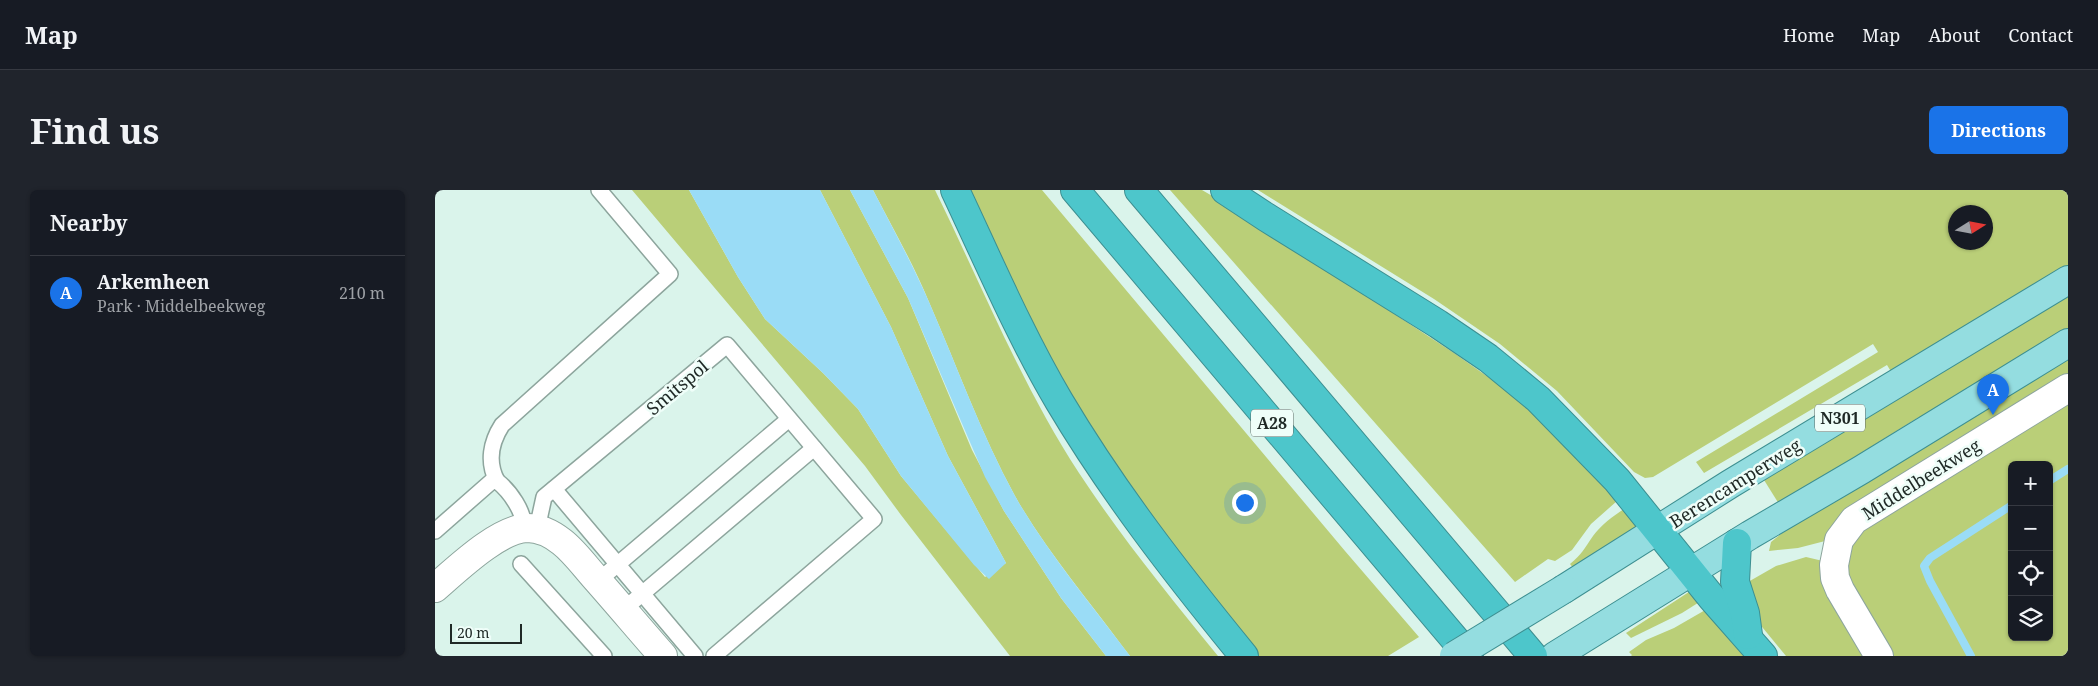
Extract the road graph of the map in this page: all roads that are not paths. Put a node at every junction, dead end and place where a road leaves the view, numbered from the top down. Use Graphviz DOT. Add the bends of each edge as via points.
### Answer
graph roads {
  1 [pos="599,190"];
  2 [pos="955,190"];
  3 [pos="1075,190"];
  4 [pos="1139,190"];
  5 [pos="1225,190"];
  6 [pos="2068,280"];
  7 [pos="2068,343"];
  8 [pos="2068,388"];
  9 [pos="789,419"];
  10 [pos="814,448"];
  11 [pos="497,481"];
  12 [pos="554,489"];
  13 [pos="531,528"];
  14 [pos="435,531"];
  15 [pos="1657,531"];
  16 [pos="1737,544"];
  17 [pos="521,564"];
  18 [pos="1691,572"];
  19 [pos="608,573"];
  20 [pos="435,588"];
  21 [pos="633,602"];
  22 [pos="1756,648"];
  23 [pos="604,656"];
  24 [pos="663,656"];
  25 [pos="695,656"];
  26 [pos="714,656"];
  27 [pos="1244,656"];
  28 [pos="1454,656"];
  29 [pos="1469,656"];
  30 [pos="1533,656"];
  31 [pos="1555,656"];
  32 [pos="1879,656"];
  1 -- 11 [label="lane" via="670,274 502,424 495,436 491,456"];
  2 -- 27 [label="highway" via="1059,400 1104,473 1176,572"];
  3 -- 29 [label="highway, A28"];
  4 -- 30 [label="highway, A28"];
  5 -- 15 [label="highway" via="1265,218 1380,286 1488,358 1538,399 1580,440 1626,490"];
  6 -- 15 [label="main road, Berencamperweg / N301"];
  7 -- 16 [label="main road"];
  8 -- 32 [label="street, Middelbeekweg" via="1854,520 1839,540 1835,578"];
  9 -- 10 [label="lane, Smitspol"];
  9 -- 12 [label="lane, Smitspol" via="727,345"];
  9 -- 19 [label="lane"];
  10 -- 21 [label="lane"];
  10 -- 26 [label="lane, Smitspol" via="874,519"];
  11 -- 13 [label="lane"];
  11 -- 14 [label="lane" via="492,481"];
  12 -- 13 [label="lane, Smitspol" via="545,497"];
  12 -- 19 [label="lane"];
  13 -- 19 [label="street" via="549,533"];
  13 -- 20 [label="street" via="511,532 483,548"];
  15 -- 18 [label="highway"];
  15 -- 28 [label="main road, Berencamperweg / N301, bridge"];
  16 -- 18 [label="main road"];
  16 -- 22 [label="highway" via="1735,582"];
  17 -- 23 [label="lane"];
  18 -- 22 [label="highway"];
  18 -- 31 [label="main road"];
  19 -- 21 [label="street"];
  21 -- 24 [label="street"];
  21 -- 25 [label="lane"];
}
